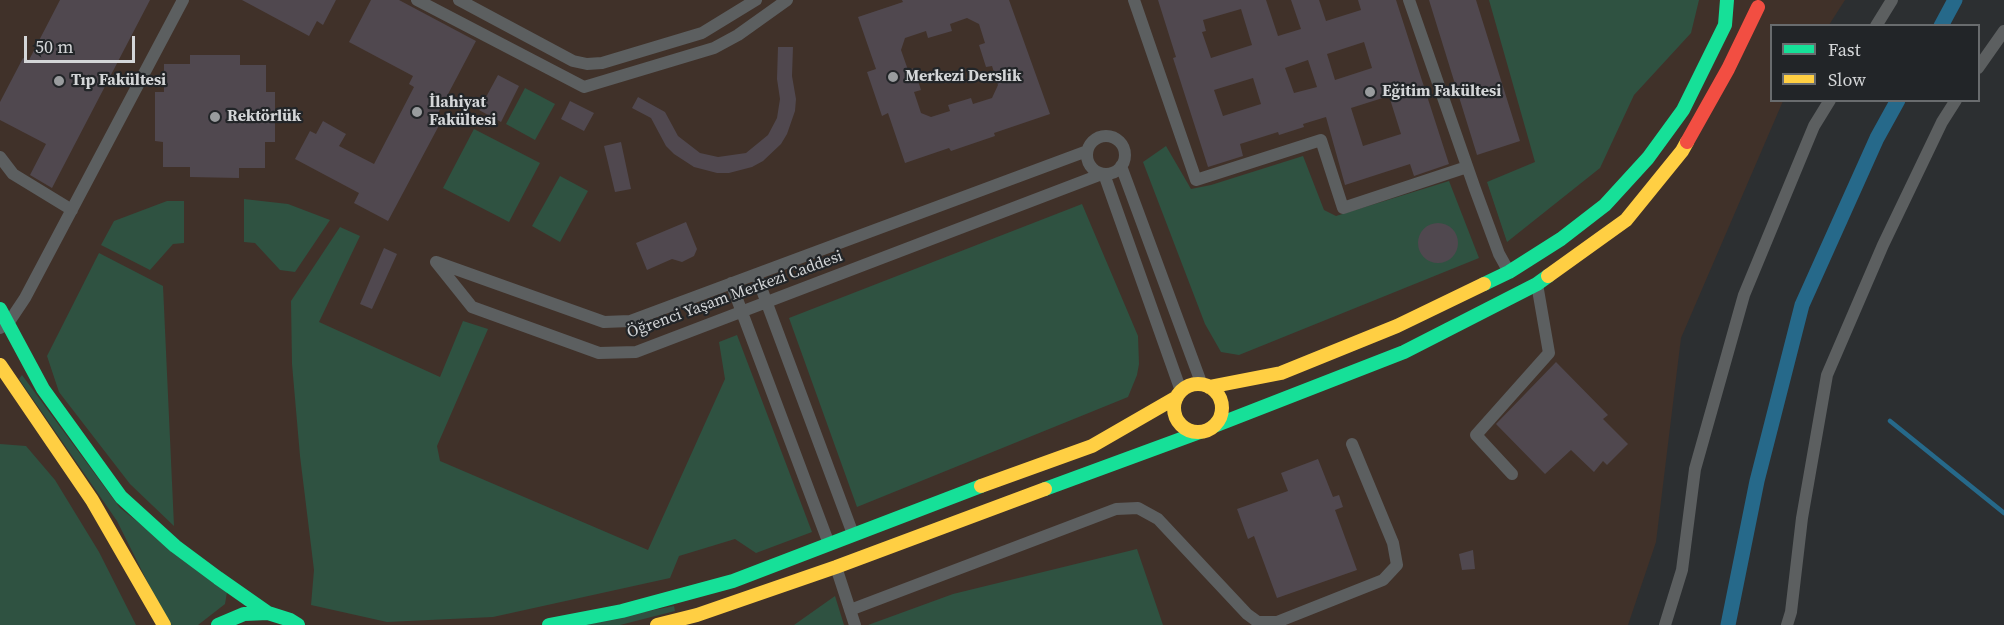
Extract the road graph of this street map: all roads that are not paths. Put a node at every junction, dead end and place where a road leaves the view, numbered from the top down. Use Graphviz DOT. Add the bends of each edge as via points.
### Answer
graph roads {
  1 [pos="183,0"];
  2 [pos="417,0"];
  3 [pos="459,0"];
  4 [pos="756,0"];
  5 [pos="787,0"];
  6 [pos="1134,0"];
  7 [pos="1409,0"];
  8 [pos="1727,0"];
  9 [pos="1733,0"];
  10 [pos="1892,0"];
  11 [pos="1763,4"];
  12 [pos="1877,24"];
  13 [pos="2004,31"];
  14 [pos="1980,65"];
  15 [pos="1829,102"];
  16 [pos="1955,102"];
  17 [pos="1087,151"];
  18 [pos="0,157"];
  19 [pos="1121,166"];
  20 [pos="1467,167"];
  21 [pos="1103,174"];
  22 [pos="72,210"];
  23 [pos="1509,272"];
  24 [pos="756,274"];
  25 [pos="731,283"];
  26 [pos="1537,284"];
  27 [pos="767,303"];
  28 [pos="0,309"];
  29 [pos="742,312"];
  30 [pos="4,325"];
  31 [pos="0,365"];
  32 [pos="1206,386"];
  33 [pos="1179,394"];
  34 [pos="1214,426"];
  35 [pos="1200,432"];
  36 [pos="1352,444"];
  37 [pos="1512,474"];
  38 [pos="853,534"];
  39 [pos="829,544"];
  40 [pos="836,567"];
  41 [pos="850,610"];
  42 [pos="268,613"];
  43 [pos="294,622"];
  44 [pos="164,625"];
  45 [pos="218,625"];
  46 [pos="312,625"];
  47 [pos="549,625"];
  48 [pos="657,625"];
  49 [pos="855,625"];
  50 [pos="1665,625"];
  51 [pos="1787,625"];
  1 -- 22 [label="street"];
  2 -- 5 [label="street" via="584,87 714,48"];
  3 -- 4 [label="street" via="573,61 587,64 702,33"];
  6 -- 20 [label="street" via="1196,180 1321,140 1343,208"];
  7 -- 20 [label="street"];
  8 -- 23 [label="street" via="1725,24 1683,110 1648,159 1605,205"];
  9 -- 11 [label="street" via="1749,8"];
  10 -- 12 [label="street"];
  11 -- 26 [label="street" via="1682,151 1626,220"];
  13 -- 14 [label="street"];
  15 -- 50 [label="street" via="1814,126 1744,295 1695,469 1682,570"];
  16 -- 51 [label="street" via="1883,245 1827,375"];
  17 -- 19 [label="street" via="1099,137 1113,137 1123,146"];
  17 -- 21 [label="street" via="1089,164"];
  17 -- 24 [label="street, Öğrenci Yaşam Merkezi Caddesi"];
  18 -- 22 [label="street" via="13,174"];
  19 -- 21 [label="street" via="1111,174"];
  19 -- 32 [label="street"];
  20 -- 23 [label="street"];
  21 -- 27 [label="street, Öğrenci Yaşam Merkezi Caddesi"];
  21 -- 33 [label="street"];
  22 -- 30 [label="street" via="25,298"];
  23 -- 32 [label="street" via="1397,326 1281,372"];
  24 -- 25 [label="street, Öğrenci Yaşam Merkezi Caddesi"];
  24 -- 27 [label="street"];
  25 -- 29 [label="street"];
  25 -- 29 [label="street, Öğrenci Yaşam Merkezi Caddesi" via="630,321 604,322 436,262 472,307 599,353 636,352"];
  26 -- 34 [label="street" via="1404,352"];
  26 -- 37 [label="street" via="1549,353 1476,435"];
  27 -- 29 [label="street, Öğrenci Yaşam Merkezi Caddesi"];
  27 -- 38 [label="street"];
  28 -- 30 [label="street"];
  29 -- 39 [label="street"];
  30 -- 42 [label="street" via="121,497 175,546"];
  31 -- 44 [label="street" via="92,500"];
  32 -- 33 [label="street" via="1194,385"];
  32 -- 34 [label="street" via="1222,406"];
  33 -- 35 [label="street" via="1176,418 1186,429"];
  33 -- 38 [label="street" via="1092,446"];
  34 -- 35 [label="street"];
  35 -- 40 [label="street"];
  36 -- 41 [label="street" via="1393,543 1397,565 1383,580 1277,622 1258,622 1247,614 1158,519 1138,508 1116,509"];
  38 -- 39 [label="street"];
  39 -- 47 [label="street" via="733,581 622,611"];
  40 -- 41 [label="street"];
  40 -- 48 [label="street"];
  41 -- 49 [label="street"];
  42 -- 43 [label="street"];
  42 -- 45 [label="street" via="244,614"];
  43 -- 46 [label="street"];
}
